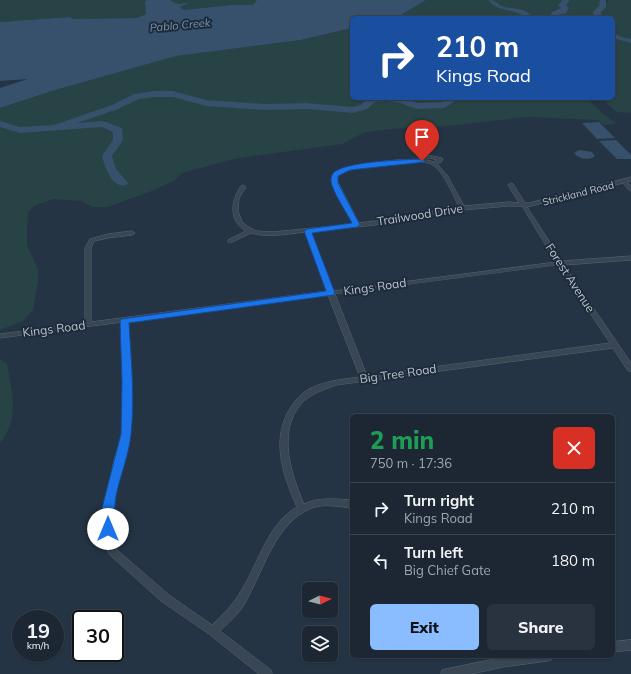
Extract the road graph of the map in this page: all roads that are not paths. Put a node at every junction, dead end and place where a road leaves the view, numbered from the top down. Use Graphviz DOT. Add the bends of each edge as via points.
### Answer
graph roads {
  1 [pos="631,179"];
  2 [pos="624,181"];
  3 [pos="511,185"];
  4 [pos="243,187"];
  5 [pos="631,189"];
  6 [pos="525,205"];
  7 [pos="462,208"];
  8 [pos="357,225"];
  9 [pos="250,231"];
  10 [pos="307,231"];
  11 [pos="132,233"];
  12 [pos="230,241"];
  13 [pos="631,258"];
  14 [pos="560,263"];
  15 [pos="331,293"];
  16 [pos="125,321"];
  17 [pos="88,325"];
  18 [pos="0,336"];
  19 [pos="615,345"];
  20 [pos="631,369"];
  21 [pos="364,379"];
  22 [pos="350,504"];
  23 [pos="302,508"];
  24 [pos="213,631"];
  25 [pos="631,645"];
  26 [pos="615,647"];
  27 [pos="532,658"];
  28 [pos="266,674"];
  29 [pos="446,674"];
  1 -- 2 [label="street, Strickland Road"];
  2 -- 5 [label="street"];
  2 -- 6 [label="street, Strickland Road"];
  3 -- 6 [label="street, Forest Avenue"];
  4 -- 9 [label="street" via="235,202 235,212 243,226"];
  6 -- 7 [label="street, Trailwood Drive"];
  6 -- 14 [label="street, Forest Avenue"];
  7 -- 8 [label="street, Trailwood Drive"];
  7 -- 8 [label="street" via="435,163 422,161 354,167 337,173 334,183"];
  8 -- 10 [label="street, Trailwood Drive"];
  9 -- 10 [label="street, Trailwood Drive" via="273,234"];
  9 -- 12 [label="street"];
  10 -- 15 [label="street"];
  11 -- 17 [label="street" via="92,240 88,248"];
  13 -- 14 [label="street, Kings Road"];
  14 -- 15 [label="street, Kings Road"];
  14 -- 19 [label="street, Forest Avenue"];
  15 -- 16 [label="street, Kings Road"];
  15 -- 21 [label="street"];
  16 -- 17 [label="street, Kings Road"];
  16 -- 24 [label="street" via="126,434 108,508 108,529 113,552 165,598"];
  17 -- 18 [label="street, Kings Road"];
  19 -- 20 [label="street, Forest Avenue"];
  19 -- 21 [label="street, Big Tree Road"];
  21 -- 23 [label="street, Big Tree Road" via="317,388 298,401 290,412 284,437 288,471"];
  22 -- 23 [label="street" via="313,504"];
  23 -- 24 [label="street" via="281,528 240,602"];
  24 -- 28 [label="street"];
  25 -- 26 [label="street"];
  27 -- 29 [label="street"];
}
